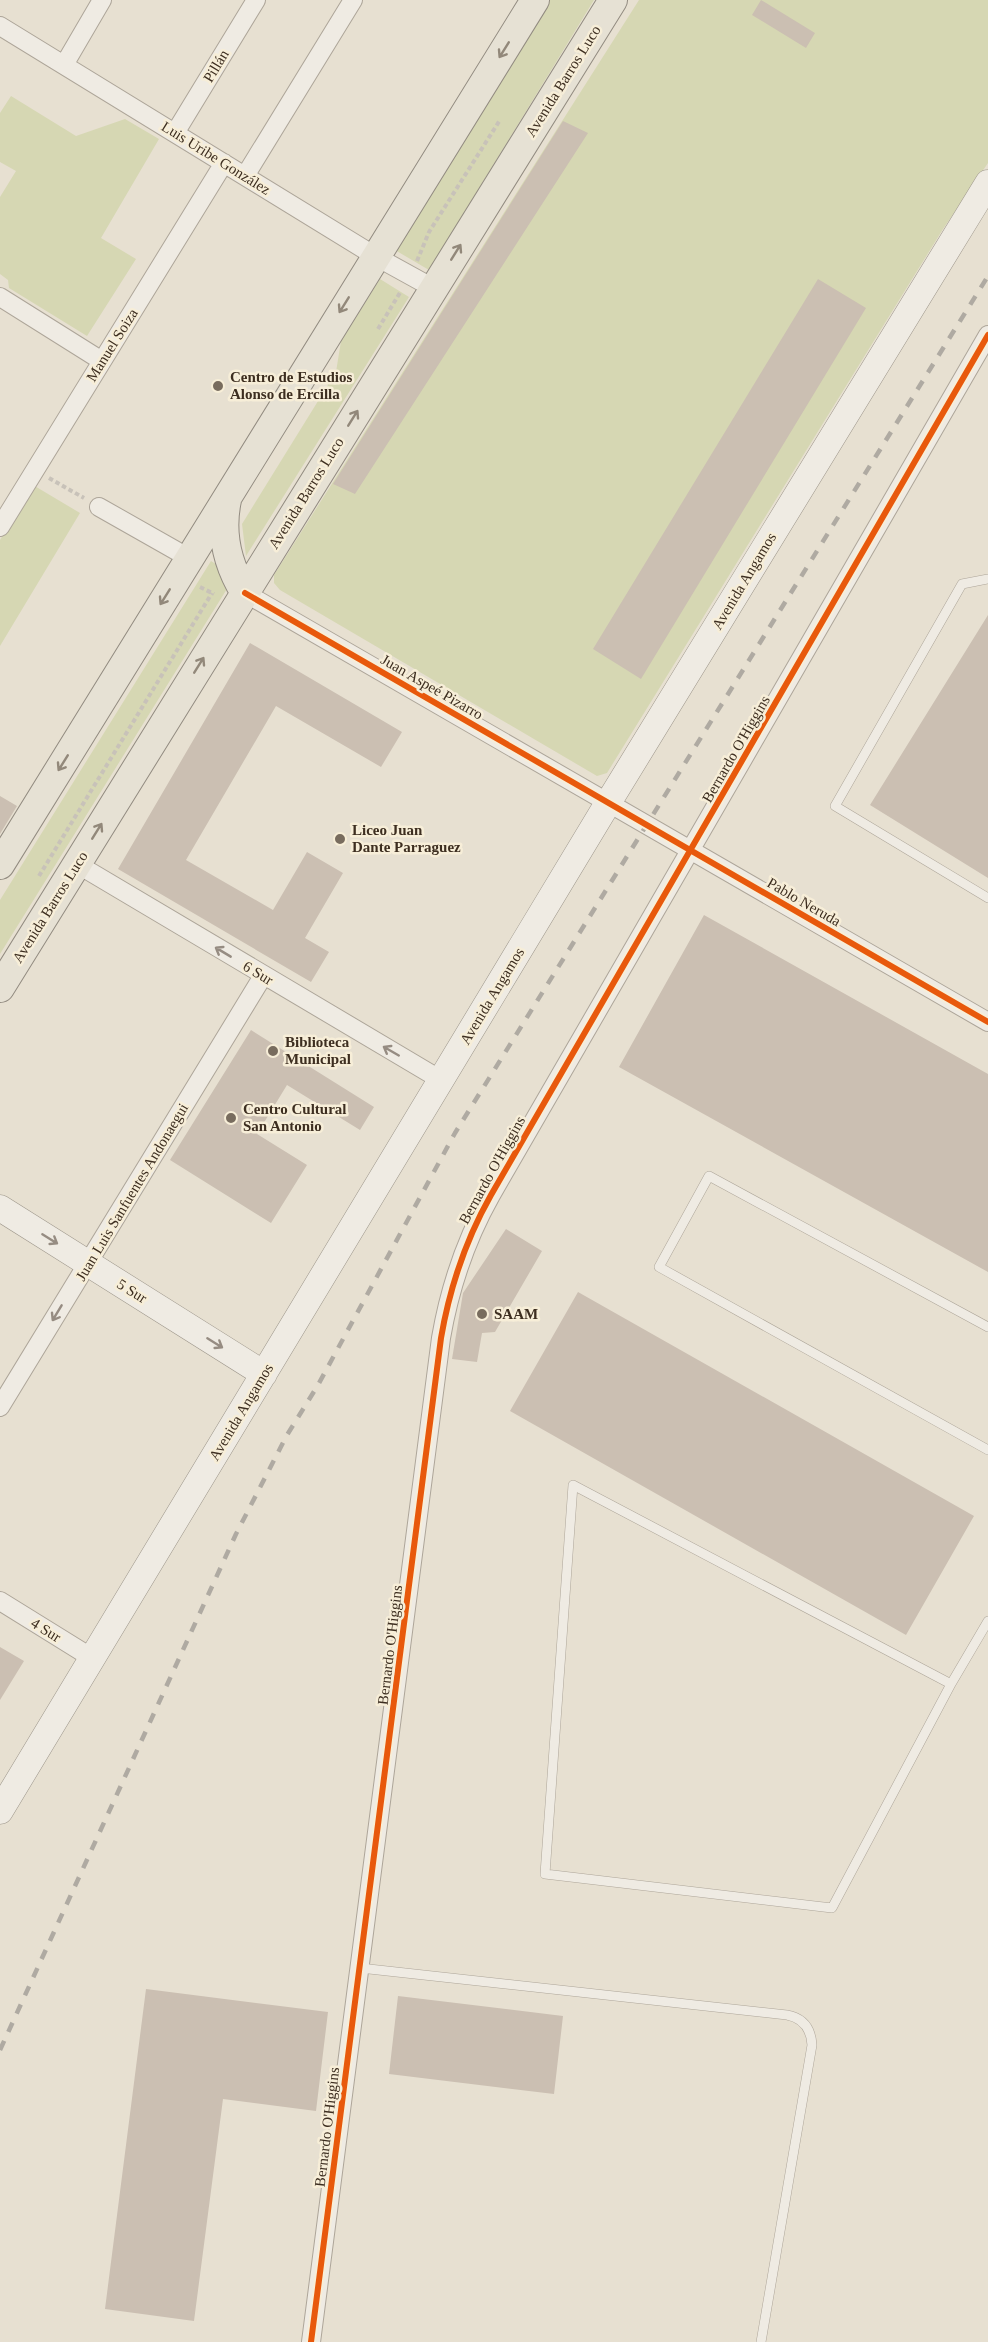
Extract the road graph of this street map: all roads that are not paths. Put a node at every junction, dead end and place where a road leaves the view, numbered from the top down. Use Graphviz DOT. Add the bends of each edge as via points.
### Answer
graph roads {
  1 [pos="102,0"];
  2 [pos="256,0"];
  3 [pos="353,0"];
  4 [pos="535,0"];
  5 [pos="614,0"];
  6 [pos="0,26"];
  7 [pos="64,65"];
  8 [pos="175,133"];
  9 [pos="224,163"];
  10 [pos="245,176"];
  11 [pos="978,194"];
  12 [pos="375,256"];
  13 [pos="422,282"];
  14 [pos="0,297"];
  15 [pos="988,335"];
  16 [pos="102,361"];
  17 [pos="228,495"];
  18 [pos="99,507"];
  19 [pos="0,527"];
  20 [pos="183,567"];
  21 [pos="988,579"];
  22 [pos="231,597"];
  23 [pos="608,803"];
  24 [pos="691,850"];
  25 [pos="77,864"];
  26 [pos="0,865"];
  27 [pos="988,898"];
  28 [pos="263,976"];
  29 [pos="0,988"];
  30 [pos="988,1022"];
  31 [pos="441,1080"];
  32 [pos="0,1208"];
  33 [pos="88,1263"];
  34 [pos="988,1327"];
  35 [pos="264,1374"];
  36 [pos="0,1407"];
  37 [pos="988,1450"];
  38 [pos="0,1602"];
  39 [pos="988,1621"];
  40 [pos="92,1658"];
  41 [pos="951,1684"];
  42 [pos="0,1811"];
  43 [pos="360,1968"];
  44 [pos="311,2342"];
  45 [pos="761,2342"];
  1 -- 7 [label="street"];
  2 -- 8 [label="street, Pillán"];
  3 -- 10 [label="street"];
  4 -- 12 [label="main road, one-way"];
  13 -- 5 [label="main road, Avenida Barros Luco, one-way"];
  6 -- 7 [label="street, Luis Uribe González"];
  7 -- 8 [label="street, Luis Uribe González"];
  8 -- 9 [label="street, Luis Uribe González"];
  9 -- 10 [label="street, Luis Uribe González"];
  9 -- 16 [label="street, Manuel Soiza"];
  10 -- 12 [label="street, Luis Uribe González"];
  11 -- 23 [label="street, Avenida Angamos"];
  12 -- 13 [label="street, Luis Uribe González"];
  12 -- 17 [label="main road, one-way"];
  22 -- 13 [label="main road, Avenida Barros Luco, one-way"];
  14 -- 16 [label="street"];
  15 -- 24 [label="street, Bernardo O'Higgins"];
  16 -- 19 [label="street, Manuel Soiza"];
  17 -- 20 [label="main road"];
  17 -- 22 [label="main road" via="225,540 232,568"];
  18 -- 20 [label="street"];
  20 -- 26 [label="main road, one-way"];
  21 -- 27 [label="lane" via="962,584 835,806"];
  22 -- 23 [label="street, Juan Aspeé Pizarro"];
  25 -- 22 [label="main road, Avenida Barros Luco, one-way"];
  23 -- 24 [label="street, Pablo Neruda"];
  23 -- 31 [label="street, Avenida Angamos"];
  24 -- 30 [label="street, Pablo Neruda"];
  24 -- 43 [label="street, Bernardo O'Higgins" via="486,1203 454,1277 441,1338"];
  28 -- 25 [label="street, 6 Sur, one-way"];
  25 -- 29 [label="main road, Avenida Barros Luco"];
  31 -- 28 [label="street, 6 Sur, one-way"];
  28 -- 33 [label="street, Juan Luis Sanfuentes Andonaegui"];
  31 -- 35 [label="street, Avenida Angamos"];
  32 -- 33 [label="street, 5 Sur, one-way"];
  33 -- 35 [label="street, 5 Sur, one-way"];
  33 -- 36 [label="street, Juan Luis Sanfuentes Andonaegui, one-way"];
  34 -- 37 [label="lane" via="709,1176 659,1267"];
  35 -- 40 [label="street, Avenida Angamos"];
  38 -- 40 [label="street, 4 Sur"];
  39 -- 41 [label="lane"];
  40 -- 42 [label="street, Avenida Angamos"];
  41 -- 41 [label="lane" via="832,1908 545,1874 573,1485"];
  43 -- 44 [label="street, Bernardo O'Higgins"];
  43 -- 45 [label="lane" via="787,2015 801,2020 810,2031 812,2045"];
}
